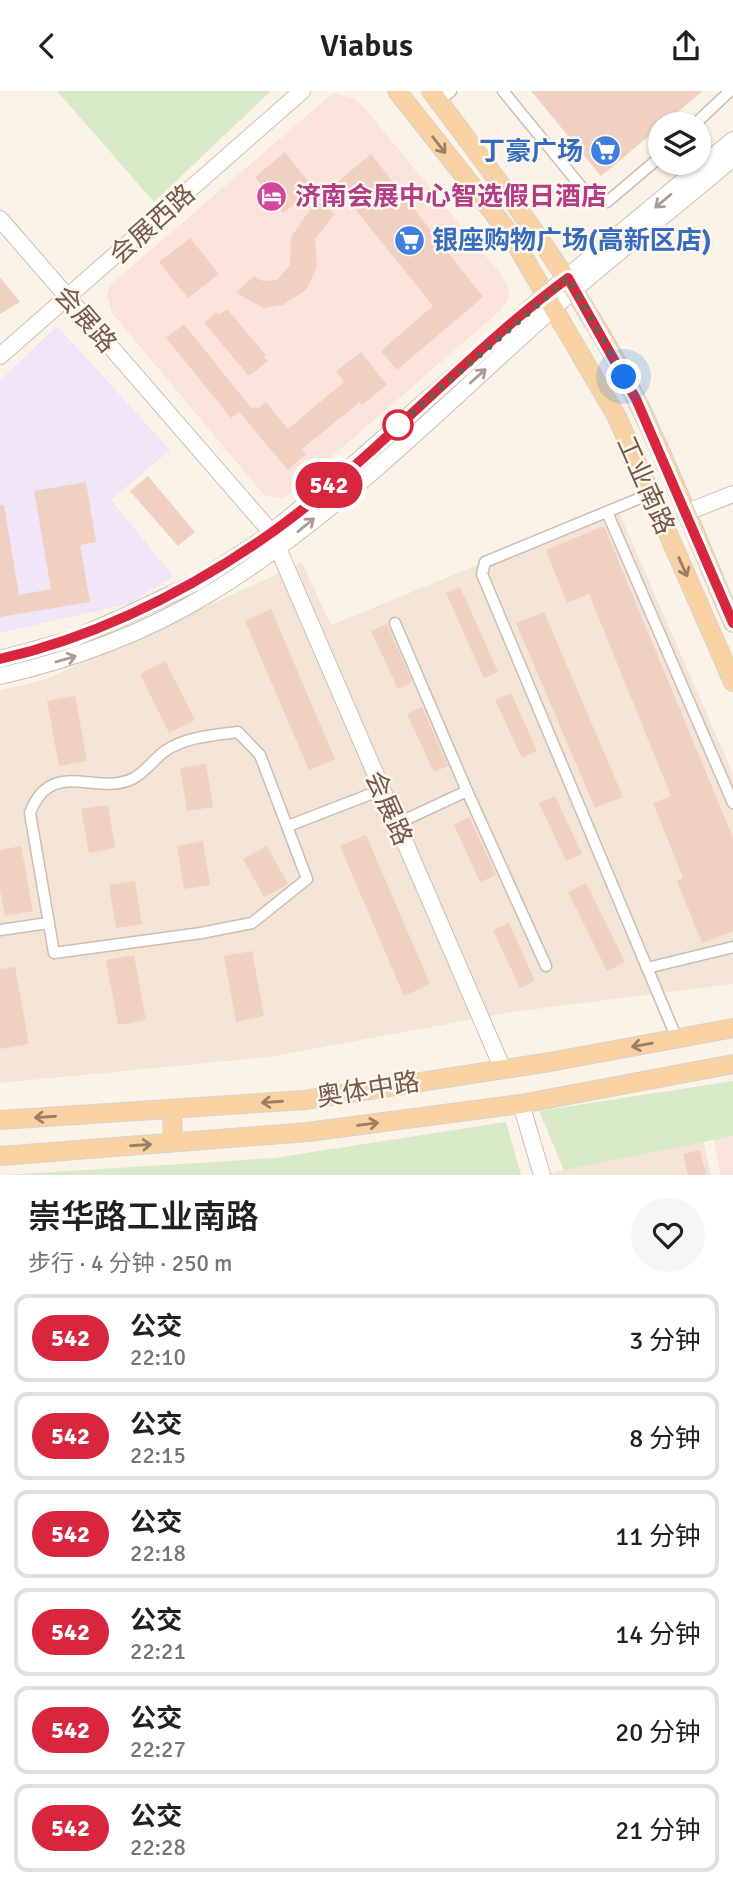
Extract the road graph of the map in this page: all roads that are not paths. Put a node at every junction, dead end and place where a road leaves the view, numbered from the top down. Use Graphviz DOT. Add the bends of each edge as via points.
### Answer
graph roads {
  1 [pos="302,91"];
  2 [pos="397,91"];
  3 [pos="503,91"];
  4 [pos="730,91"];
  5 [pos="440,95"];
  6 [pos="708,112"];
  7 [pos="733,140"];
  8 [pos="711,154"];
  9 [pos="733,158"];
  10 [pos="648,167"];
  11 [pos="683,175"];
  12 [pos="0,219"];
  13 [pos="0,236"];
  14 [pos="570,284"];
  15 [pos="64,302"];
  16 [pos="549,302"];
  17 [pos="0,356"];
  18 [pos="733,493"];
  19 [pos="650,494"];
  20 [pos="607,512"];
  21 [pos="685,513"];
  22 [pos="267,536"];
  23 [pos="276,549"];
  24 [pos="395,622"];
  25 [pos="733,623"];
  26 [pos="0,659"];
  27 [pos="0,676"];
  28 [pos="733,682"];
  29 [pos="381,789"];
  30 [pos="467,790"];
  31 [pos="733,803"];
  32 [pos="396,824"];
  33 [pos="288,826"];
  34 [pos="48,923"];
  35 [pos="0,930"];
  36 [pos="733,947"];
  37 [pos="546,967"];
  38 [pos="647,968"];
  39 [pos="733,1028"];
  40 [pos="677,1039"];
  41 [pos="733,1063"];
  42 [pos="502,1067"];
  43 [pos="521,1104"];
  44 [pos="172,1109"];
  45 [pos="0,1120"];
  46 [pos="173,1142"];
  47 [pos="0,1156"];
  48 [pos="542,1175"];
  1 -- 15 [label="main road, 会展西路"];
  2 -- 16 [label="main road, 工业南路, one-way" via="510,234"];
  3 -- 10 [label="street" via="583,189 607,202"];
  4 -- 6 [label="street"];
  5 -- 14 [label="main road, 工业南路"];
  7 -- 8 [label="main road"];
  9 -- 14 [label="main road"];
  11 -- 14 [label="main road, one-way"];
  12 -- 15 [label="main road, 会展路"];
  13 -- 15 [label="main road, 会展路"];
  14 -- 16 [label="main road"];
  14 -- 21 [label="main road, 工业南路" via="636,399"];
  15 -- 17 [label="main road, 会展西路"];
  15 -- 22 [label="main road, 会展路"];
  16 -- 19 [label="main road, 工业南路" via="617,417"];
  16 -- 22 [label="main road"];
  23 -- 16 [label="main road, one-way" via="364,478"];
  18 -- 21 [label="main road"];
  19 -- 20 [label="street"];
  19 -- 28 [label="main road, 工业南路, one-way"];
  20 -- 31 [label="street"];
  20 -- 38 [label="street" via="485,562 482,574"];
  21 -- 25 [label="main road, 工业南路"];
  22 -- 23 [label="main road, 会展路"];
  22 -- 26 [label="main road" via="197,582 127,615 73,639"];
  27 -- 23 [label="main road, one-way" via="79,655 134,631 205,596"];
  23 -- 29 [label="main road, 会展路"];
  24 -- 30 [label="street"];
  29 -- 32 [label="main road, 会展路"];
  29 -- 33 [label="street"];
  30 -- 32 [label="street"];
  30 -- 37 [label="street"];
  32 -- 42 [label="main road, 会展路"];
  33 -- 34 [label="street" via="307,879 252,923 54,953"];
  33 -- 34 [label="street" via="260,755 238,731 175,745 131,780 57,783 34,802 30,813"];
  34 -- 35 [label="street"];
  36 -- 38 [label="street"];
  38 -- 40 [label="street"];
  39 -- 40 [label="main road, 奥体中路"];
  40 -- 42 [label="main road, 奥体中路, one-way"];
  41 -- 43 [label="main road, 奥体中路"];
  42 -- 44 [label="main road, 奥体中路, one-way" via="305,1100"];
  46 -- 43 [label="main road, 奥体中路, one-way" via="308,1132"];
  43 -- 48 [label="main road"];
  44 -- 45 [label="main road, 奥体中路, one-way"];
  44 -- 46 [label="main road"];
  47 -- 46 [label="main road, 奥体中路, one-way"];
}
